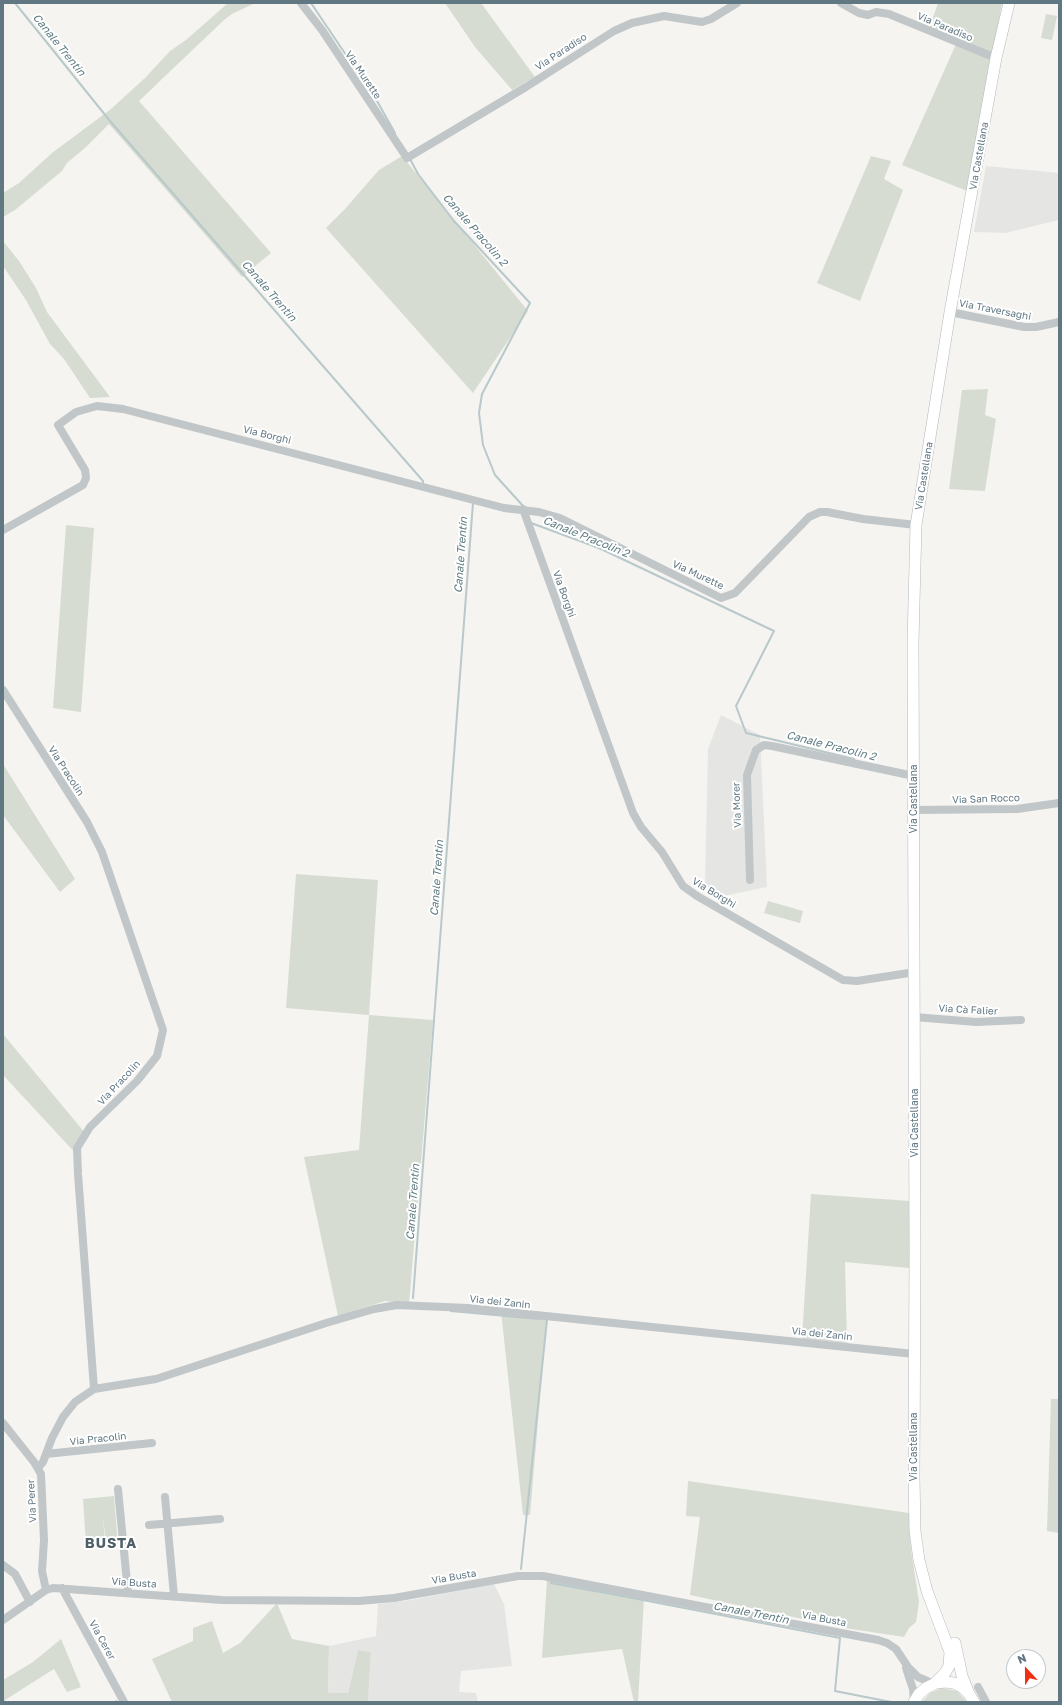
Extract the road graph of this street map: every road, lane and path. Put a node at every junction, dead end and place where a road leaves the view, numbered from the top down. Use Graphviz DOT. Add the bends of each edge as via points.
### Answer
graph roads {
  1 [pos="302,3"];
  2 [pos="737,3"];
  3 [pos="841,3"];
  4 [pos="1009,3"];
  5 [pos="996,58"];
  6 [pos="407,158"];
  7 [pos="950,312"];
  8 [pos="1059,322"];
  9 [pos="523,510"];
  10 [pos="916,525"];
  11 [pos="3,530"];
  12 [pos="3,690"];
  13 [pos="914,776"];
  14 [pos="1059,803"];
  15 [pos="914,810"];
  16 [pos="750,880"];
  17 [pos="914,972"];
  18 [pos="914,1017"];
  19 [pos="1021,1020"];
  20 [pos="914,1354"];
  21 [pos="94,1389"];
  22 [pos="3,1422"];
  23 [pos="152,1443"];
  24 [pos="46,1454"];
  25 [pos="38,1468"];
  26 [pos="118,1490"];
  27 [pos="165,1497"];
  28 [pos="220,1519"];
  29 [pos="168,1524"];
  30 [pos="149,1525"];
  31 [pos="3,1565"];
  32 [pos="62,1588"];
  33 [pos="46,1590"];
  34 [pos="128,1593"];
  35 [pos="174,1596"];
  36 [pos="931,1601"];
  37 [pos="30,1602"];
  38 [pos="3,1620"];
  39 [pos="903,1661"];
  40 [pos="934,1683"];
  41 [pos="974,1694"];
  42 [pos="124,1702"];
  43 [pos="914,1702"];
  44 [pos="986,1702"];
  1 -- 6 [label="street, Via Murette"];
  2 -- 6 [label="street, Via Paradiso" via="702,22 664,16 632,23 614,31"];
  3 -- 5 [label="street, Via Paradiso" via="859,13 889,14"];
  4 -- 5 [label="main road, Via Castellana"];
  5 -- 7 [label="main road, Via Castellana"];
  7 -- 8 [label="street, Via Traversaghi" via="1024,327"];
  7 -- 10 [label="main road, Via Castellana"];
  9 -- 10 [label="street, Via Murette" via="560,518 721,598 735,593 809,517 820,512"];
  9 -- 11 [label="street, Via Borghi" via="504,508 123,409 97,406 76,412 58,425 85,470 86,478 83,485"];
  9 -- 17 [label="street, Via Borghi" via="633,813 683,886 843,980 857,981"];
  10 -- 13 [label="main road, Via Castellana" via="913,642"];
  12 -- 21 [label="street, Via Pracolin" via="87,822 102,852 163,1030 157,1056 137,1081 90,1127 77,1148"];
  13 -- 15 [label="main road, Via Castellana"];
  13 -- 16 [label="street, Via Morer" via="772,746 756,750 747,775"];
  14 -- 15 [label="street, Via San Rocco" via="1017,809"];
  15 -- 17 [label="main road, Via Castellana"];
  17 -- 18 [label="main road, Via Castellana"];
  18 -- 19 [label="street, Via Cà Falier" via="976,1022"];
  18 -- 20 [label="main road, Via Castellana"];
  20 -- 21 [label="street, Via dei Zanin" via="468,1308 396,1305 326,1323 156,1379"];
  20 -- 36 [label="main road, Via Castellana" via="915,1531 919,1560"];
  21 -- 24 [label="street, Via Pracolin" via="75,1402 63,1417"];
  22 -- 25 [label="street, Via Perer"];
  23 -- 24 [label="street, Via Pracolin"];
  24 -- 25 [label="street, Via Pracolin"];
  25 -- 33 [label="street, Via Perer" via="41,1474 44,1540 42,1571"];
  26 -- 34 [label="street"];
  27 -- 29 [label="street"];
  28 -- 29 [label="street"];
  29 -- 30 [label="street"];
  29 -- 35 [label="street"];
  31 -- 37 [label="street" via="15,1574"];
  32 -- 33 [label="street, Via Busta"];
  32 -- 34 [label="street, Via Busta"];
  32 -- 42 [label="street, Via Cerer"];
  33 -- 37 [label="street, Via Busta"];
  34 -- 35 [label="street, Via Busta"];
  35 -- 39 [label="street, Via Busta" via="229,1600 359,1601 394,1598 518,1576 543,1576 867,1637 892,1646"];
  36 -- 40 [label="main road, Via Castellana" via="951,1655 947,1669"];
  36 -- 41 [label="main road, Via Castellana" via="955,1644 961,1671"];
  37 -- 38 [label="street, Via Busta"];
  39 -- 40 [label="street, Via Busta" via="920,1679"];
  39 -- 43 [label="street, Via Busta" via="913,1689"];
  40 -- 41 [label="main road" via="954,1683"];
  40 -- 43 [label="main road, Via Castellana" via="921,1692"];
  41 -- 44 [label="street"];
}
